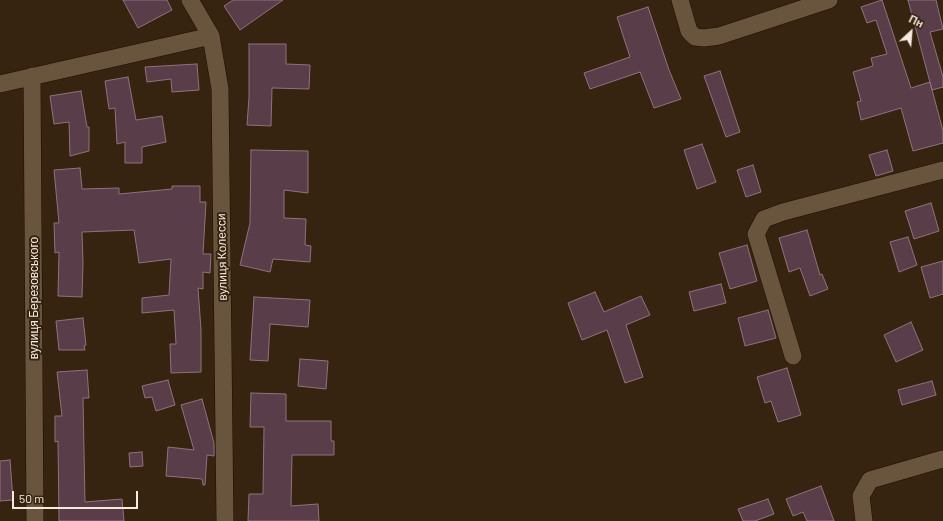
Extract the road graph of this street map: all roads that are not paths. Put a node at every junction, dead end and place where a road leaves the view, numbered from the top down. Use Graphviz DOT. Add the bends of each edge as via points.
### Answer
graph roads {
  1 [pos="190,0"];
  2 [pos="680,0"];
  3 [pos="829,0"];
  4 [pos="211,36"];
  5 [pos="32,76"];
  6 [pos="0,84"];
  7 [pos="943,170"];
  8 [pos="793,356"];
  9 [pos="943,459"];
  10 [pos="35,521"];
  11 [pos="225,521"];
  12 [pos="864,521"];
  1 -- 4 [label="street, вулиця Колесси"];
  2 -- 3 [label="street" via="690,31 704,38 719,36"];
  4 -- 5 [label="street"];
  4 -- 11 [label="street, вулиця Колесси" via="220,89"];
  5 -- 6 [label="street"];
  5 -- 10 [label="street, вулиця Березовського"];
  7 -- 8 [label="street" via="764,218 756,234"];
  9 -- 12 [label="street" via="870,480 861,496"];
}
